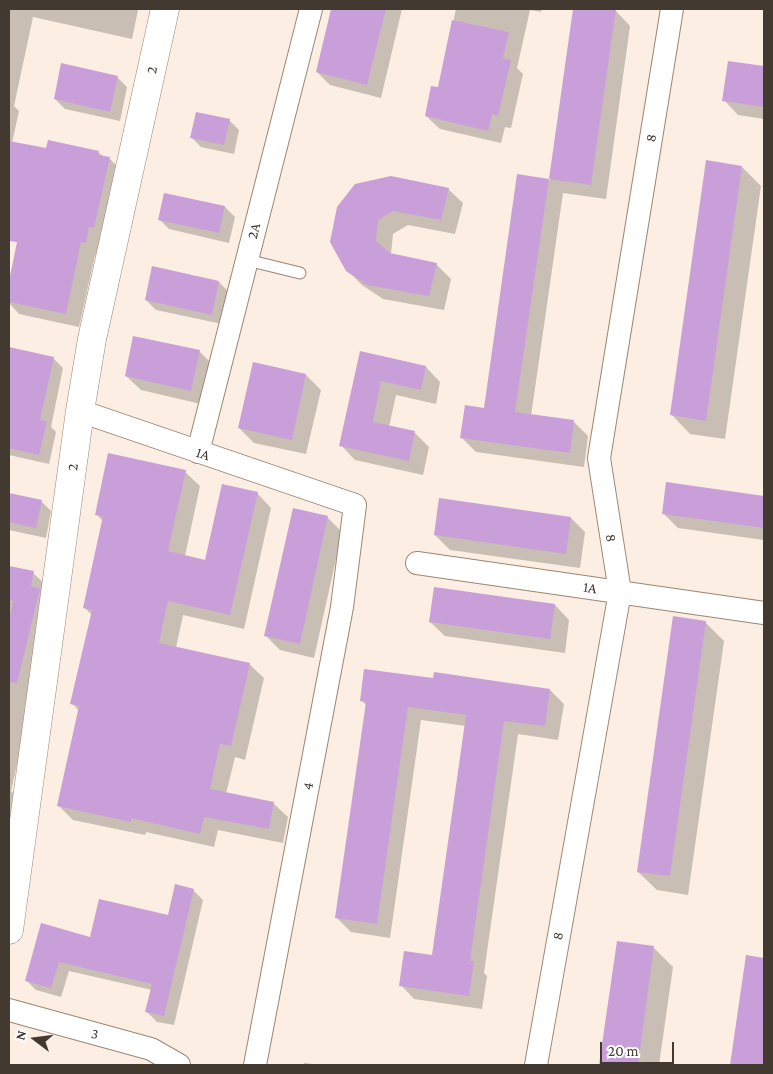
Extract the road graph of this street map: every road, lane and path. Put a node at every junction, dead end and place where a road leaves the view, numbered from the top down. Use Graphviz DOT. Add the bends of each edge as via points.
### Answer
graph roads {
  1 [pos="165,9"];
  2 [pos="311,9"];
  3 [pos="672,9"];
  4 [pos="247,260"];
  5 [pos="300,273"];
  6 [pos="80,411"];
  7 [pos="198,452"];
  8 [pos="355,505"];
  9 [pos="417,563"];
  10 [pos="620,592"];
  11 [pos="764,613"];
  12 [pos="9,930"];
  13 [pos="9,1010"];
  14 [pos="179,1065"];
  15 [pos="255,1065"];
  16 [pos="536,1065"];
  1 -- 6 [label="street, 2" via="92,339"];
  2 -- 4 [label="street, 2A"];
  3 -- 10 [label="street, 8" via="599,458"];
  4 -- 5 [label="lane"];
  4 -- 7 [label="street, 2A"];
  6 -- 7 [label="street, 1A"];
  6 -- 12 [label="street, 2"];
  7 -- 8 [label="street, 1A"];
  8 -- 15 [label="street, 4" via="342,607"];
  9 -- 10 [label="street, 1A"];
  10 -- 11 [label="street, 1A"];
  10 -- 16 [label="street, 8"];
  13 -- 14 [label="street, 3" via="151,1049"];
}
